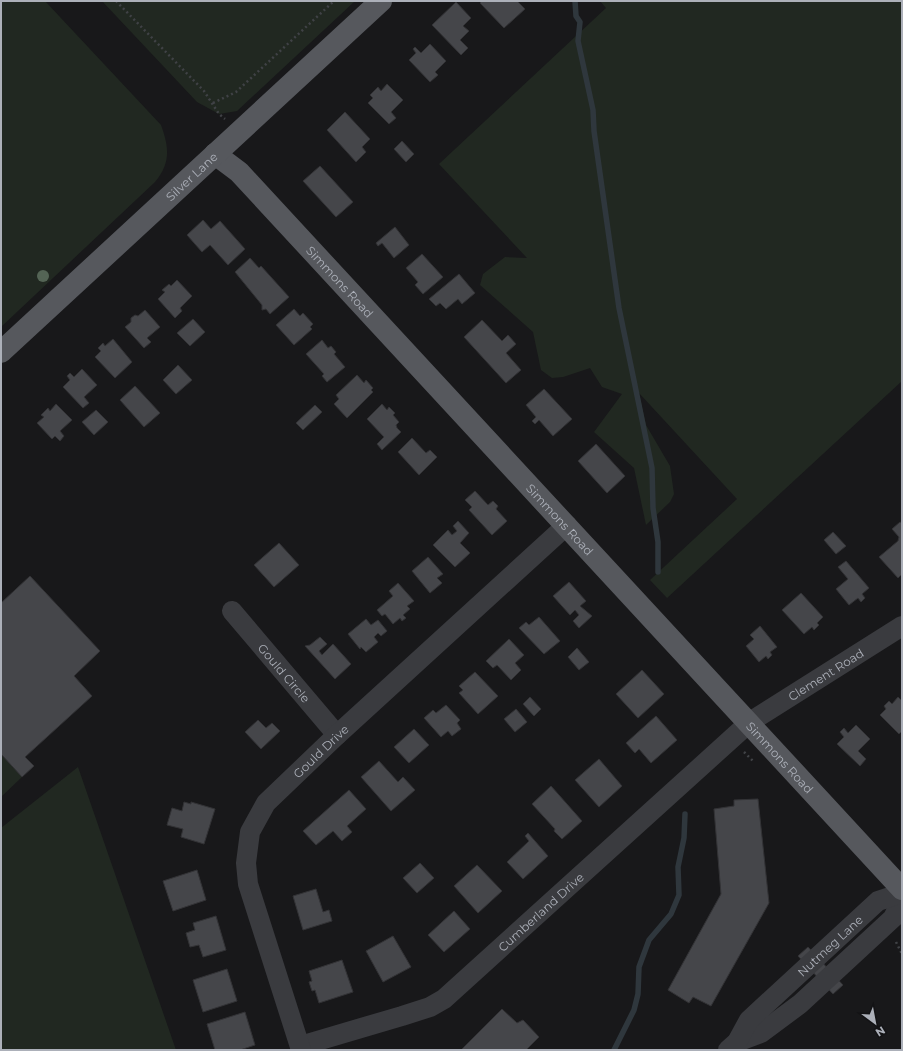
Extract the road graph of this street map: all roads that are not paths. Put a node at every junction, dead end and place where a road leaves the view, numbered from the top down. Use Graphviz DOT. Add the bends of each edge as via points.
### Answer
graph roads {
  1 [pos="382,1"];
  2 [pos="216,154"];
  3 [pos="1,352"];
  4 [pos="567,525"];
  5 [pos="232,611"];
  6 [pos="902,626"];
  7 [pos="750,722"];
  8 [pos="337,735"];
  9 [pos="902,889"];
  10 [pos="902,893"];
  11 [pos="902,899"];
  12 [pos="769,1015"];
  13 [pos="733,1046"];
  14 [pos="301,1048"];
  1 -- 2 [label="main road, Silver Lane"];
  2 -- 3 [label="main road, Silver Lane"];
  2 -- 4 [label="main road, Simmons Road" via="239,172"];
  4 -- 7 [label="main road, Simmons Road"];
  4 -- 8 [label="street, Gould Drive"];
  5 -- 8 [label="street, Gould Circle"];
  6 -- 7 [label="street, Clement Road"];
  7 -- 9 [label="main road, Simmons Road"];
  7 -- 14 [label="street, Cumberland Drive" via="444,999 430,1007"];
  8 -- 14 [label="street, Gould Drive" via="266,803 250,832 246,863 248,884"];
  10 -- 12 [label="street, Nutmeg Lane" via="878,901"];
  11 -- 12 [label="street, Nutmeg Lane" via="893,918 800,1004"];
  12 -- 13 [label="street, Nutmeg Lane" via="749,1020"];
}
